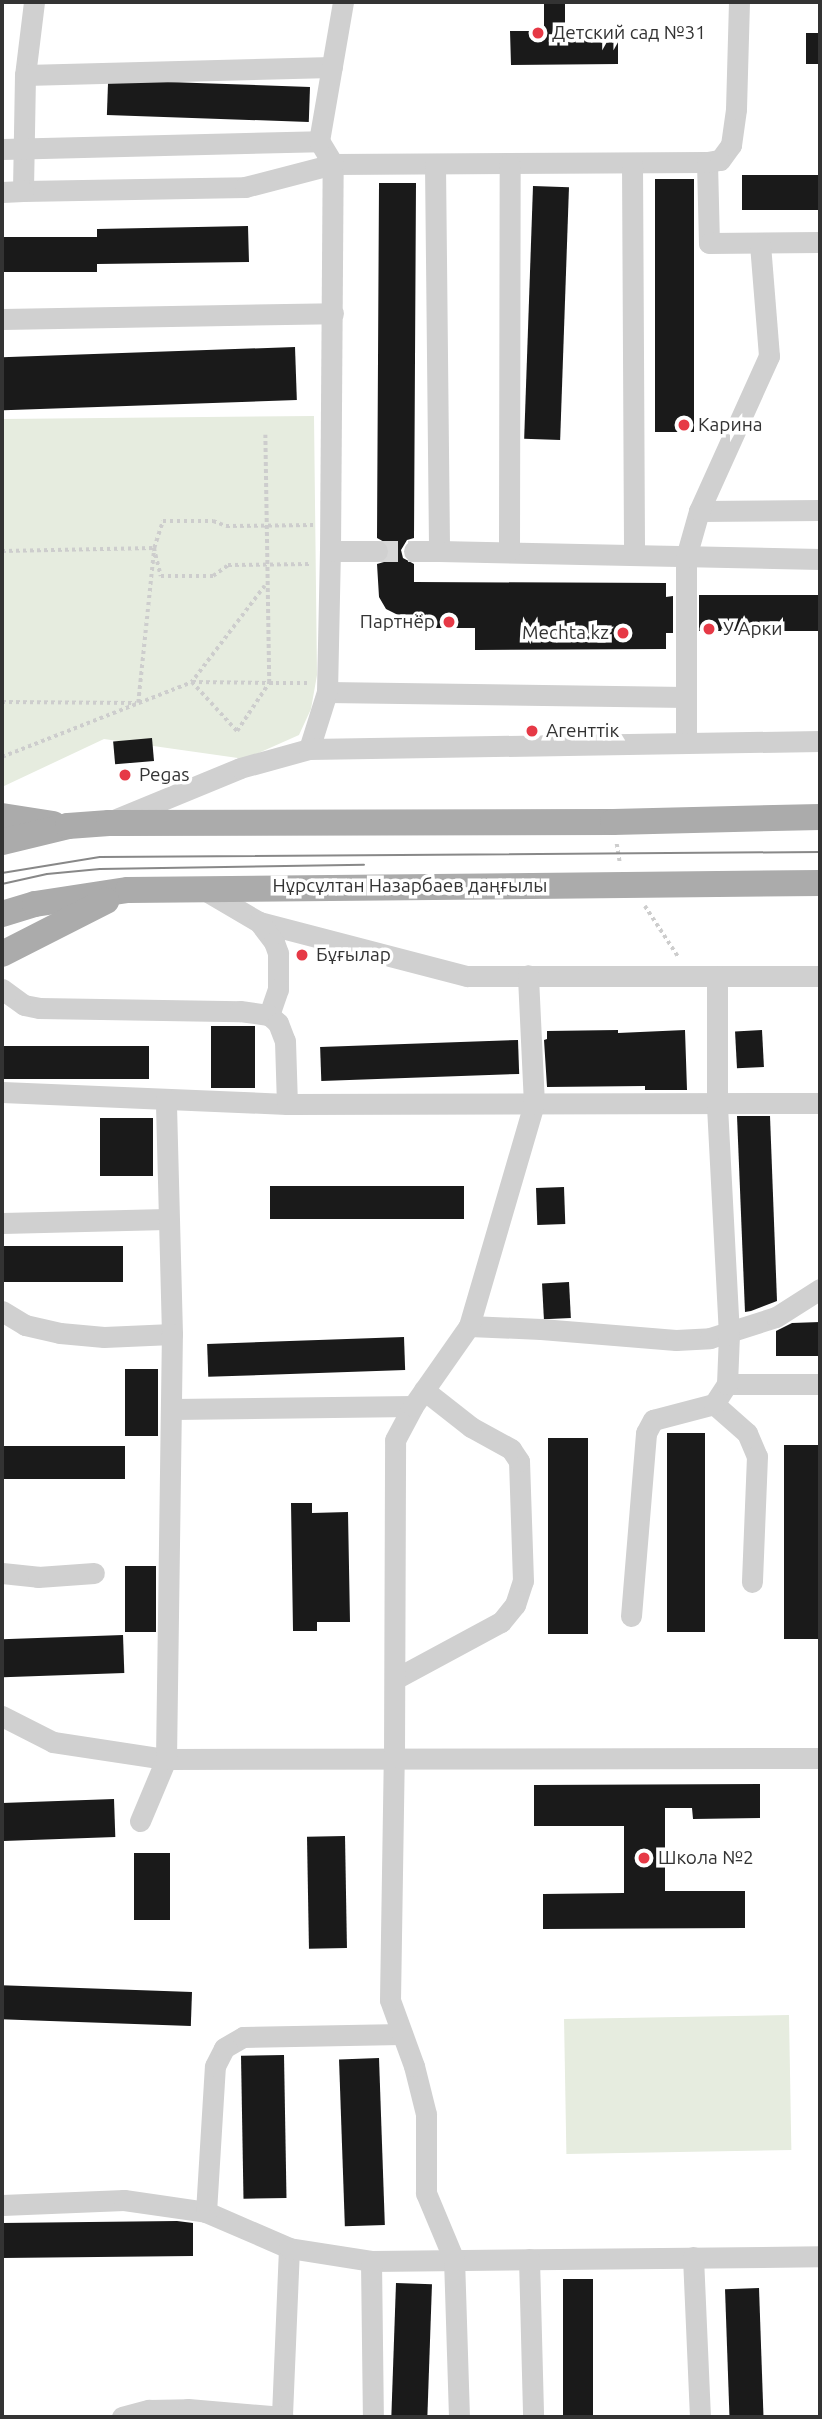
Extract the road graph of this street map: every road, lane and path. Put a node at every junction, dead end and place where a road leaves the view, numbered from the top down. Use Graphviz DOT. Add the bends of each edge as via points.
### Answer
graph roads {
  1 [pos="34,2"];
  2 [pos="343,2"];
  3 [pos="739,2"];
  4 [pos="332,67"];
  5 [pos="25,75"];
  6 [pos="319,141"];
  7 [pos="24,147"];
  8 [pos="2,149"];
  9 [pos="707,162"];
  10 [pos="632,163"];
  11 [pos="333,164"];
  12 [pos="435,164"];
  13 [pos="510,164"];
  14 [pos="23,191"];
  15 [pos="2,192"];
  16 [pos="820,242"];
  17 [pos="760,243"];
  18 [pos="333,313"];
  19 [pos="2,319"];
  20 [pos="265,435"];
  21 [pos="820,510"];
  22 [pos="699,511"];
  23 [pos="316,525"];
  24 [pos="266,526"];
  25 [pos="154,548"];
  26 [pos="2,551"];
  27 [pos="377,551"];
  28 [pos="414,551"];
  29 [pos="439,551"];
  30 [pos="509,551"];
  31 [pos="634,553"];
  32 [pos="323,557"];
  33 [pos="686,557"];
  34 [pos="820,559"];
  35 [pos="266,565"];
  36 [pos="267,585"];
  37 [pos="192,682"];
  38 [pos="268,683"];
  39 [pos="321,688"];
  40 [pos="686,697"];
  41 [pos="2,702"];
  42 [pos="138,704"];
  43 [pos="820,741"];
  44 [pos="686,742"];
  45 [pos="309,749"];
  46 [pos="2,757"];
  47 [pos="2,816"];
  48 [pos="820,817"];
  49 [pos="109,822"];
  50 [pos="68,826"];
  51 [pos="616,837"];
  52 [pos="2,842"];
  53 [pos="621,870"];
  54 [pos="820,883"];
  55 [pos="199,887"];
  56 [pos="128,890"];
  57 [pos="640,899"];
  58 [pos="2,914"];
  59 [pos="259,922"];
  60 [pos="6,955"];
  61 [pos="528,975"];
  62 [pos="691,976"];
  63 [pos="717,976"];
  64 [pos="820,976"];
  65 [pos="2,989"];
  66 [pos="270,1015"];
  67 [pos="2,1092"];
  68 [pos="166,1099"];
  69 [pos="820,1103"];
  70 [pos="287,1104"];
  71 [pos="534,1104"];
  72 [pos="717,1104"];
  73 [pos="167,1219"];
  74 [pos="2,1223"];
  75 [pos="816,1296"];
  76 [pos="2,1311"];
  77 [pos="469,1326"];
  78 [pos="172,1334"];
  79 [pos="729,1335"];
  80 [pos="727,1384"];
  81 [pos="820,1384"];
  82 [pos="418,1398"];
  83 [pos="714,1404"];
  84 [pos="173,1409"];
  85 [pos="2,1573"];
  86 [pos="94,1573"];
  87 [pos="752,1582"];
  88 [pos="631,1616"];
  89 [pos="395,1679"];
  90 [pos="2,1716"];
  91 [pos="394,1757"];
  92 [pos="820,1758"];
  93 [pos="166,1759"];
  94 [pos="140,1821"];
  95 [pos="402,2034"];
  96 [pos="2,2205"];
  97 [pos="206,2212"];
  98 [pos="289,2248"];
  99 [pos="820,2256"];
  100 [pos="693,2257"];
  101 [pos="529,2259"];
  102 [pos="454,2260"];
  103 [pos="370,2261"];
  104 [pos="121,2417"];
  105 [pos="283,2417"];
  106 [pos="373,2417"];
  107 [pos="459,2417"];
  108 [pos="533,2417"];
  109 [pos="700,2417"];
  1 -- 5 [label="lane"];
  2 -- 4 [label="lane"];
  3 -- 9 [label="lane" via="732,145 720,160"];
  4 -- 5 [label="lane"];
  4 -- 6 [label="lane"];
  5 -- 7 [label="lane"];
  6 -- 7 [label="lane"];
  6 -- 11 [label="lane"];
  7 -- 8 [label="lane"];
  7 -- 14 [label="lane"];
  9 -- 10 [label="lane"];
  9 -- 17 [label="lane" via="709,243"];
  10 -- 13 [label="lane"];
  10 -- 31 [label="lane"];
  11 -- 12 [label="lane"];
  11 -- 14 [label="lane" via="245,187"];
  11 -- 18 [label="lane"];
  12 -- 13 [label="lane"];
  12 -- 29 [label="lane"];
  13 -- 30 [label="lane"];
  14 -- 15 [label="lane"];
  16 -- 17 [label="lane"];
  17 -- 22 [label="lane" via="769,356"];
  18 -- 19 [label="lane"];
  18 -- 32 [label="lane"];
  20 -- 24 [label="path"];
  21 -- 22 [label="lane"];
  22 -- 33 [label="lane"];
  23 -- 24 [label="path"];
  24 -- 25 [label="path" via="163,522"];
  24 -- 35 [label="path"];
  25 -- 26 [label="path"];
  25 -- 35 [label="path" via="161,576 213,576 228,565"];
  25 -- 42 [label="path"];
  27 -- 32 [label="lane"];
  28 -- 29 [label="lane"];
  29 -- 30 [label="lane"];
  30 -- 31 [label="lane"];
  31 -- 33 [label="lane"];
  32 -- 35 [label="path"];
  32 -- 39 [label="lane"];
  33 -- 34 [label="lane"];
  33 -- 40 [label="lane"];
  35 -- 36 [label="path"];
  36 -- 37 [label="path"];
  36 -- 38 [label="path"];
  37 -- 38 [label="path"];
  37 -- 38 [label="path" via="237,731"];
  37 -- 42 [label="path"];
  38 -- 39 [label="path"];
  39 -- 40 [label="lane"];
  39 -- 45 [label="lane"];
  40 -- 44 [label="lane"];
  41 -- 42 [label="path"];
  42 -- 46 [label="path"];
  43 -- 44 [label="lane"];
  44 -- 45 [label="lane"];
  45 -- 49 [label="lane" via="240,768"];
  47 -- 50 [label="main road"];
  48 -- 49 [label="main road"];
  49 -- 50 [label="main road"];
  50 -- 52 [label="main road"];
  51 -- 53 [label="path"];
  54 -- 55 [label="main road, Нұрсұлтан Назарбаев даңғылы"];
  55 -- 56 [label="main road, Нұрсұлтан Назарбаев даңғылы"];
  55 -- 59 [label="lane"];
  56 -- 58 [label="main road, Нұрсұлтан Назарбаев даңғылы" via="35,904"];
  56 -- 60 [label="main road"];
  57 -- 62 [label="path"];
  59 -- 61 [label="lane" via="467,976"];
  59 -- 66 [label="lane" via="278,953 278,989"];
  61 -- 62 [label="lane"];
  61 -- 71 [label="lane"];
  62 -- 63 [label="lane"];
  63 -- 64 [label="lane"];
  63 -- 72 [label="lane"];
  65 -- 66 [label="lane" via="24,1005 39,1008"];
  66 -- 70 [label="lane" via="285,1041"];
  67 -- 68 [label="lane"];
  68 -- 70 [label="lane"];
  68 -- 73 [label="lane"];
  69 -- 72 [label="lane"];
  70 -- 71 [label="lane"];
  71 -- 72 [label="lane"];
  71 -- 77 [label="lane"];
  72 -- 79 [label="lane"];
  73 -- 74 [label="lane"];
  73 -- 78 [label="lane"];
  75 -- 79 [label="lane"];
  76 -- 78 [label="lane" via="25,1325 60,1333 103,1337"];
  77 -- 79 [label="lane" via="676,1340"];
  77 -- 82 [label="lane"];
  78 -- 84 [label="lane"];
  79 -- 80 [label="lane"];
  80 -- 81 [label="lane"];
  80 -- 83 [label="lane"];
  82 -- 84 [label="lane"];
  82 -- 89 [label="lane" via="394,1440"];
  82 -- 89 [label="lane" via="511,1449 519,1461 523,1581 515,1605 501,1622"];
  83 -- 87 [label="lane" via="747,1433 757,1456"];
  83 -- 88 [label="lane" via="653,1420 646,1433"];
  84 -- 93 [label="lane"];
  85 -- 86 [label="lane" via="38,1577"];
  89 -- 91 [label="lane"];
  90 -- 93 [label="lane" via="53,1742"];
  91 -- 92 [label="lane"];
  91 -- 93 [label="lane"];
  91 -- 95 [label="lane" via="390,2000"];
  93 -- 94 [label="lane"];
  95 -- 97 [label="lane" via="243,2037 224,2048 215,2066"];
  95 -- 102 [label="lane" via="426,2114 426,2193"];
  96 -- 97 [label="lane" via="124,2200"];
  97 -- 98 [label="lane"];
  98 -- 103 [label="lane"];
  98 -- 105 [label="lane"];
  99 -- 100 [label="lane"];
  100 -- 101 [label="lane"];
  100 -- 109 [label="lane"];
  101 -- 102 [label="lane"];
  101 -- 108 [label="lane"];
  102 -- 103 [label="lane"];
  102 -- 107 [label="lane"];
  103 -- 106 [label="lane"];
  104 -- 105 [label="lane" via="149,2410 188,2409"];
}
